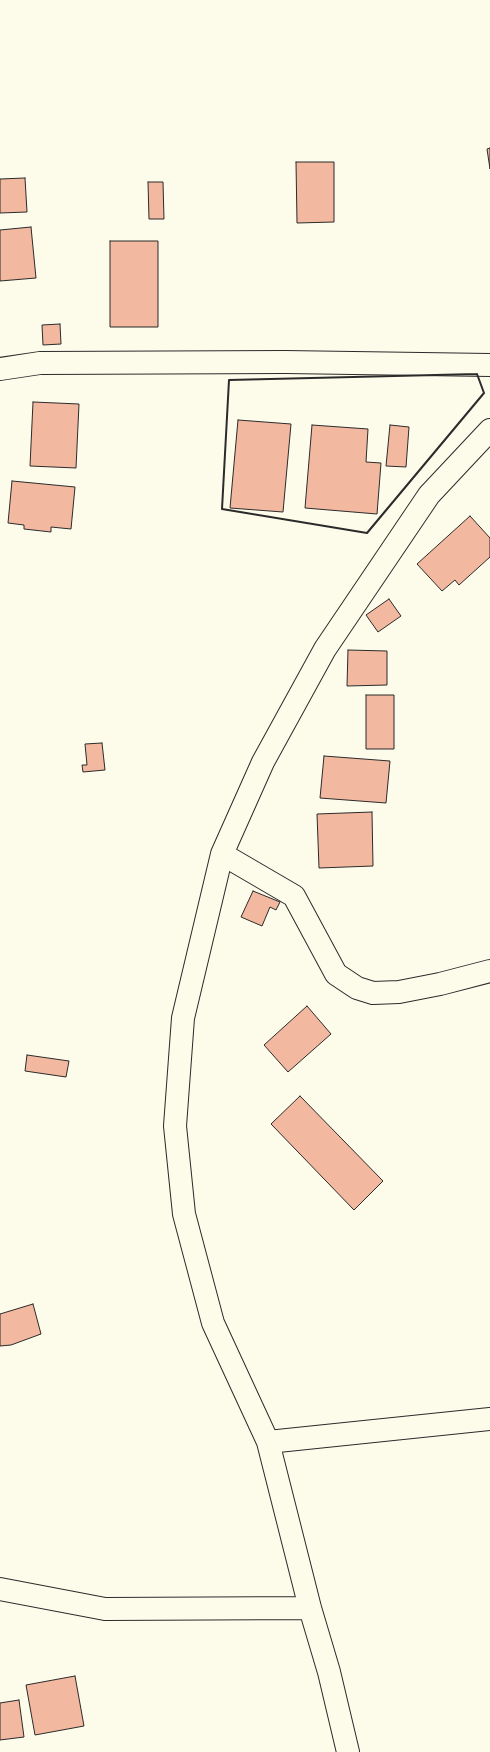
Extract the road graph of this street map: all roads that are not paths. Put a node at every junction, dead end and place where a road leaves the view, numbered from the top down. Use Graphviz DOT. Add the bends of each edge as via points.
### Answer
graph roads {
  1 [pos="40,363"];
  2 [pos="490,365"];
  3 [pos="0,369"];
  4 [pos="0,379"];
  5 [pos="490,430"];
  6 [pos="222,854"];
  7 [pos="490,971"];
  8 [pos="490,1419"];
  9 [pos="268,1442"];
  10 [pos="0,1589"];
  11 [pos="310,1608"];
  12 [pos="348,1752"];
  1 -- 2 [label="street" via="284,362"];
  1 -- 3 [label="street"];
  1 -- 4 [label="street"];
  5 -- 6 [label="street" via="429,495 325,648 262,762"];
  6 -- 7 [label="street" via="294,896 336,974 357,988 373,993 399,992"];
  6 -- 9 [label="street" via="183,1018 175,1126 184,1214 213,1323"];
  8 -- 9 [label="street"];
  9 -- 11 [label="street"];
  10 -- 11 [label="street" via="105,1609"];
  11 -- 12 [label="street" via="329,1672"];
}
